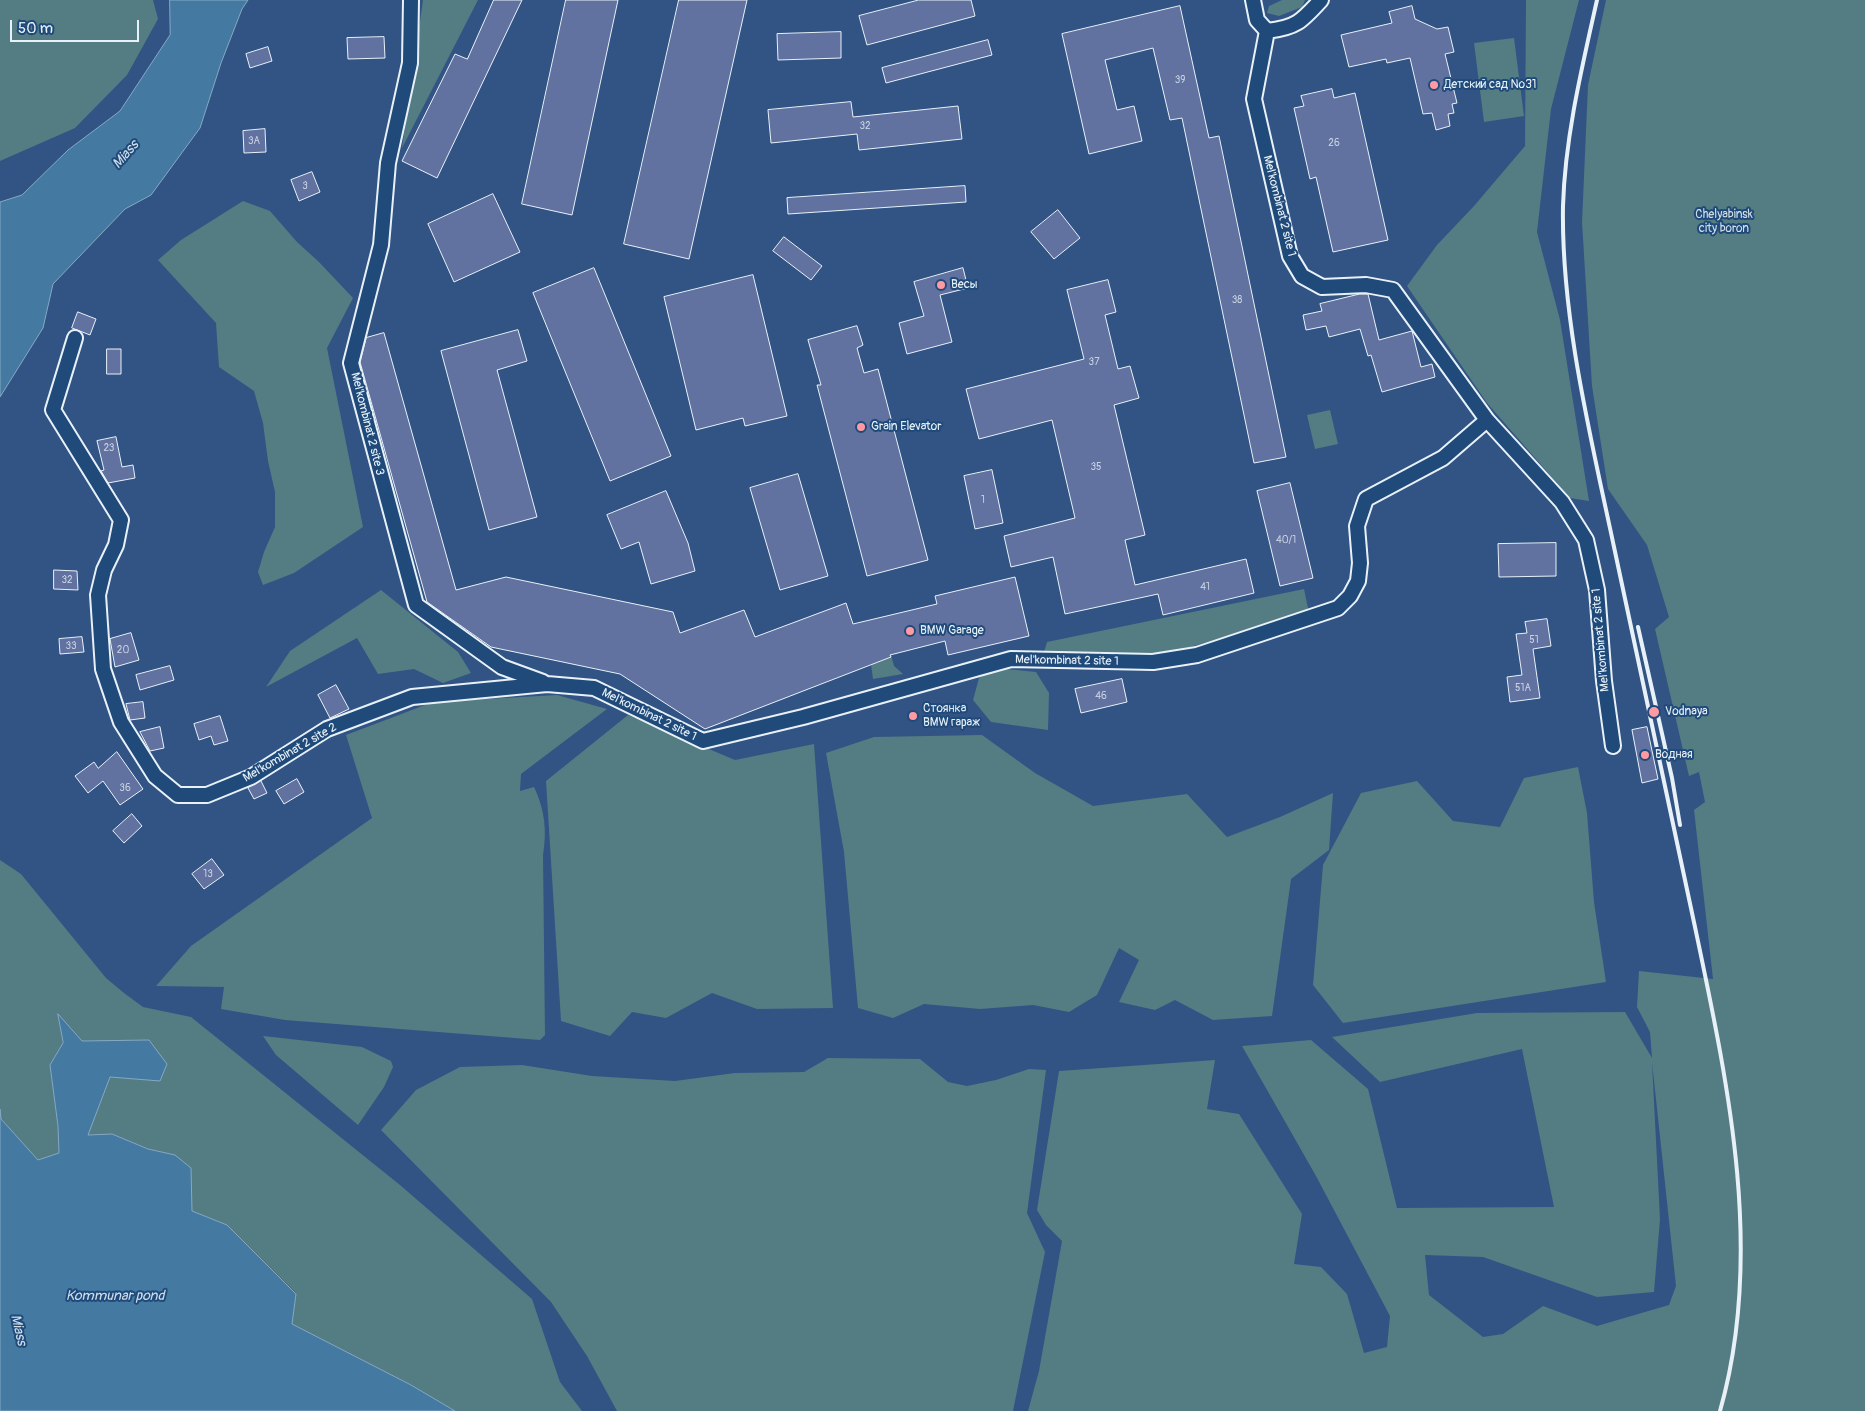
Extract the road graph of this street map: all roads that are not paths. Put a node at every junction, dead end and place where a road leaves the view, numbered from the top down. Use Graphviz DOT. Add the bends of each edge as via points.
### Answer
graph roads {
  1 [pos="410,0"];
  2 [pos="1253,0"];
  3 [pos="1321,0"];
  4 [pos="1268,31"];
  5 [pos="75,338"];
  6 [pos="1487,420"];
  7 [pos="547,684"];
  8 [pos="1613,746"];
  1 -- 7 [label="street, Mel'kombinat 2 site 3" via="410,64 388,163 381,244 352,363 416,605 502,667"];
  2 -- 4 [label="street" via="1257,20"];
  3 -- 4 [label="street" via="1289,29"];
  4 -- 6 [label="street, Mel'kombinat 2 site 1" via="1254,98 1290,256 1302,276 1322,287 1366,285 1393,290"];
  5 -- 7 [label="street, Mel'kombinat 2 site 2" via="53,410 121,520 116,546 104,570 98,595 103,669 121,722 154,776 178,795 207,795 252,777 327,729 412,697"];
  6 -- 7 [label="street, Mel'kombinat 2 site 1" via="1443,458 1366,499 1357,526 1358,581 1338,608 1197,655 1154,662 1011,659 802,718 703,741 594,688"];
  6 -- 8 [label="street, Mel'kombinat 2 site 1" via="1562,502 1586,540 1597,590"];
}
